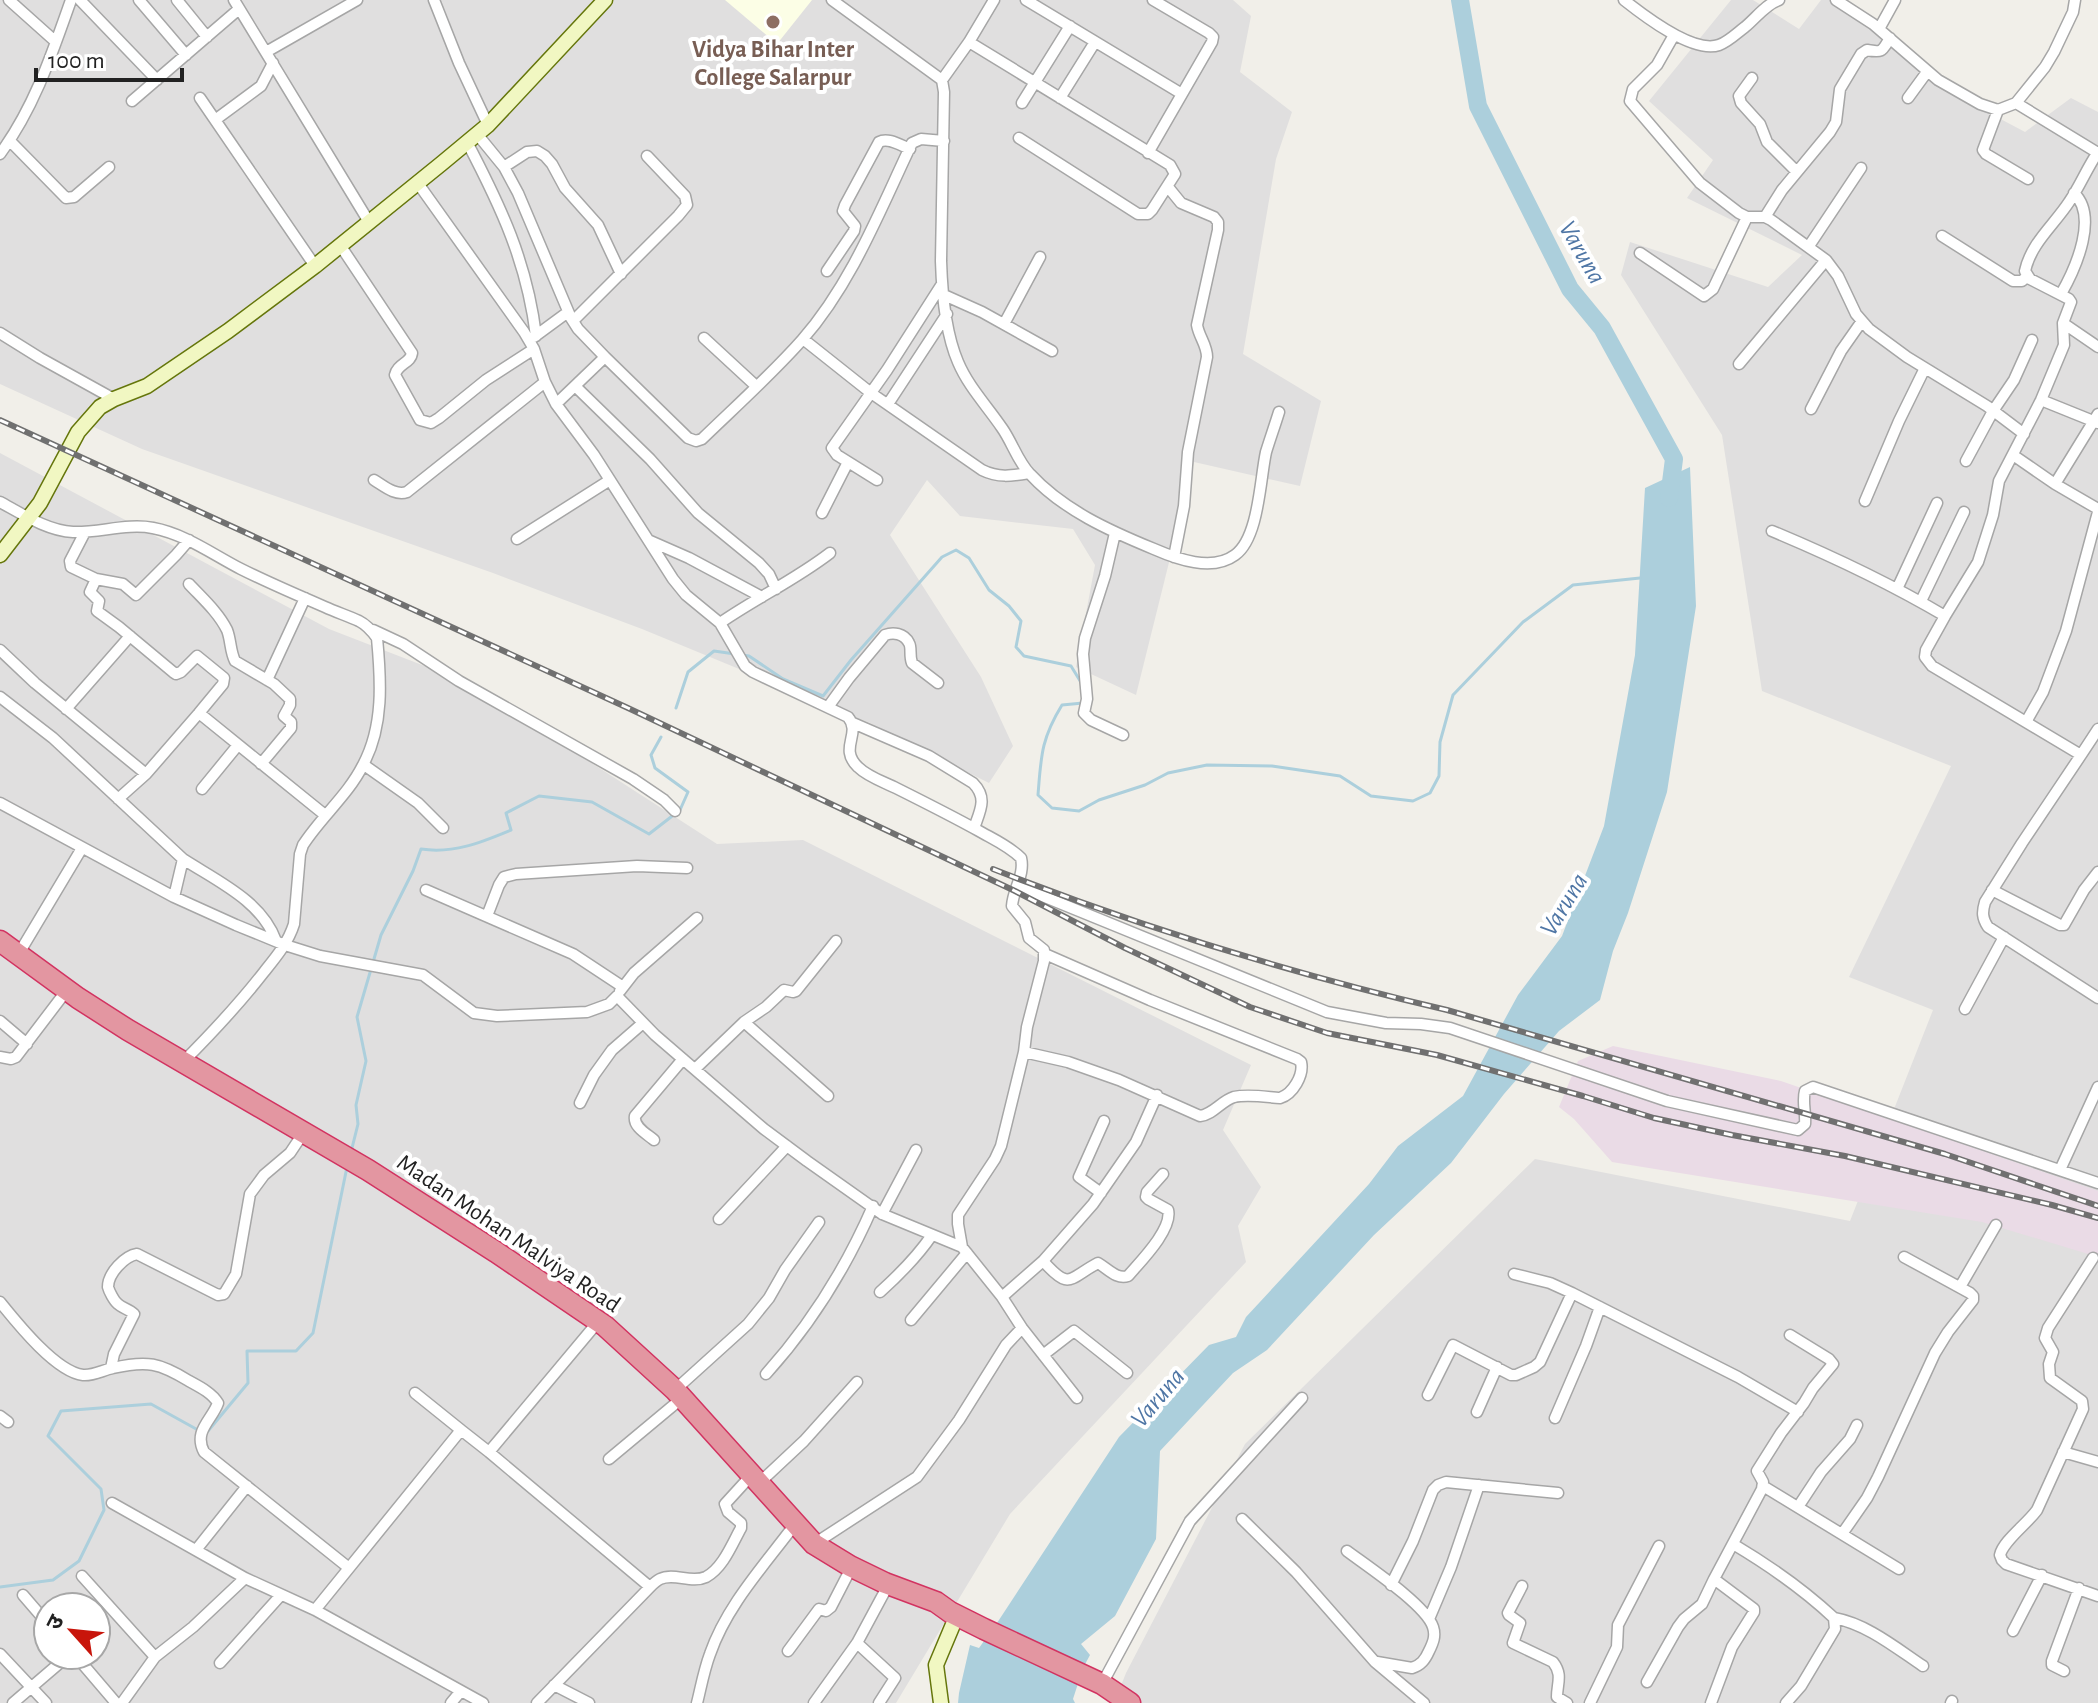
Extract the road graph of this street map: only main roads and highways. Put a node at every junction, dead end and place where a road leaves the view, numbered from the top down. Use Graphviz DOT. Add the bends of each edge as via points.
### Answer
graph roads {
  1 [pos="0,941"];
  2 [pos="9,955"];
  3 [pos="64,994"];
  4 [pos="338,1156"];
  5 [pos="368,1174"];
  6 [pos="675,1397"];
  7 [pos="753,1484"];
  8 [pos="810,1546"];
  9 [pos="953,1614"];
  10 [pos="1130,1703"];
  1 -- 2 [label="highway, Madan Mohan Malviya Road"];
  2 -- 3 [label="highway, Madan Mohan Malviya Road"];
  3 -- 4 [label="highway, Madan Mohan Malviya Road"];
  3 -- 4 [label="highway, Madan Mohan Malviya Road" via="85,1014 176,1069"];
  4 -- 5 [label="highway, Madan Mohan Malviya Road"];
  5 -- 6 [label="highway, Madan Mohan Malviya Road" via="592,1329"];
  5 -- 6 [label="highway, Madan Mohan Malviya Road" via="483,1243 605,1326"];
  6 -- 7 [label="highway, Madan Mohan Malviya Road"];
  7 -- 8 [label="highway, Madan Mohan Malviya Road"];
  7 -- 8 [label="highway, Madan Mohan Malviya Road" via="789,1532"];
  8 -- 9 [label="highway, Madan Mohan Malviya Road"];
  8 -- 9 [label="highway, Madan Mohan Malviya Road" via="823,1561 848,1574"];
  9 -- 10 [label="highway, Madan Mohan Malviya Road" via="1102,1684"];
}
